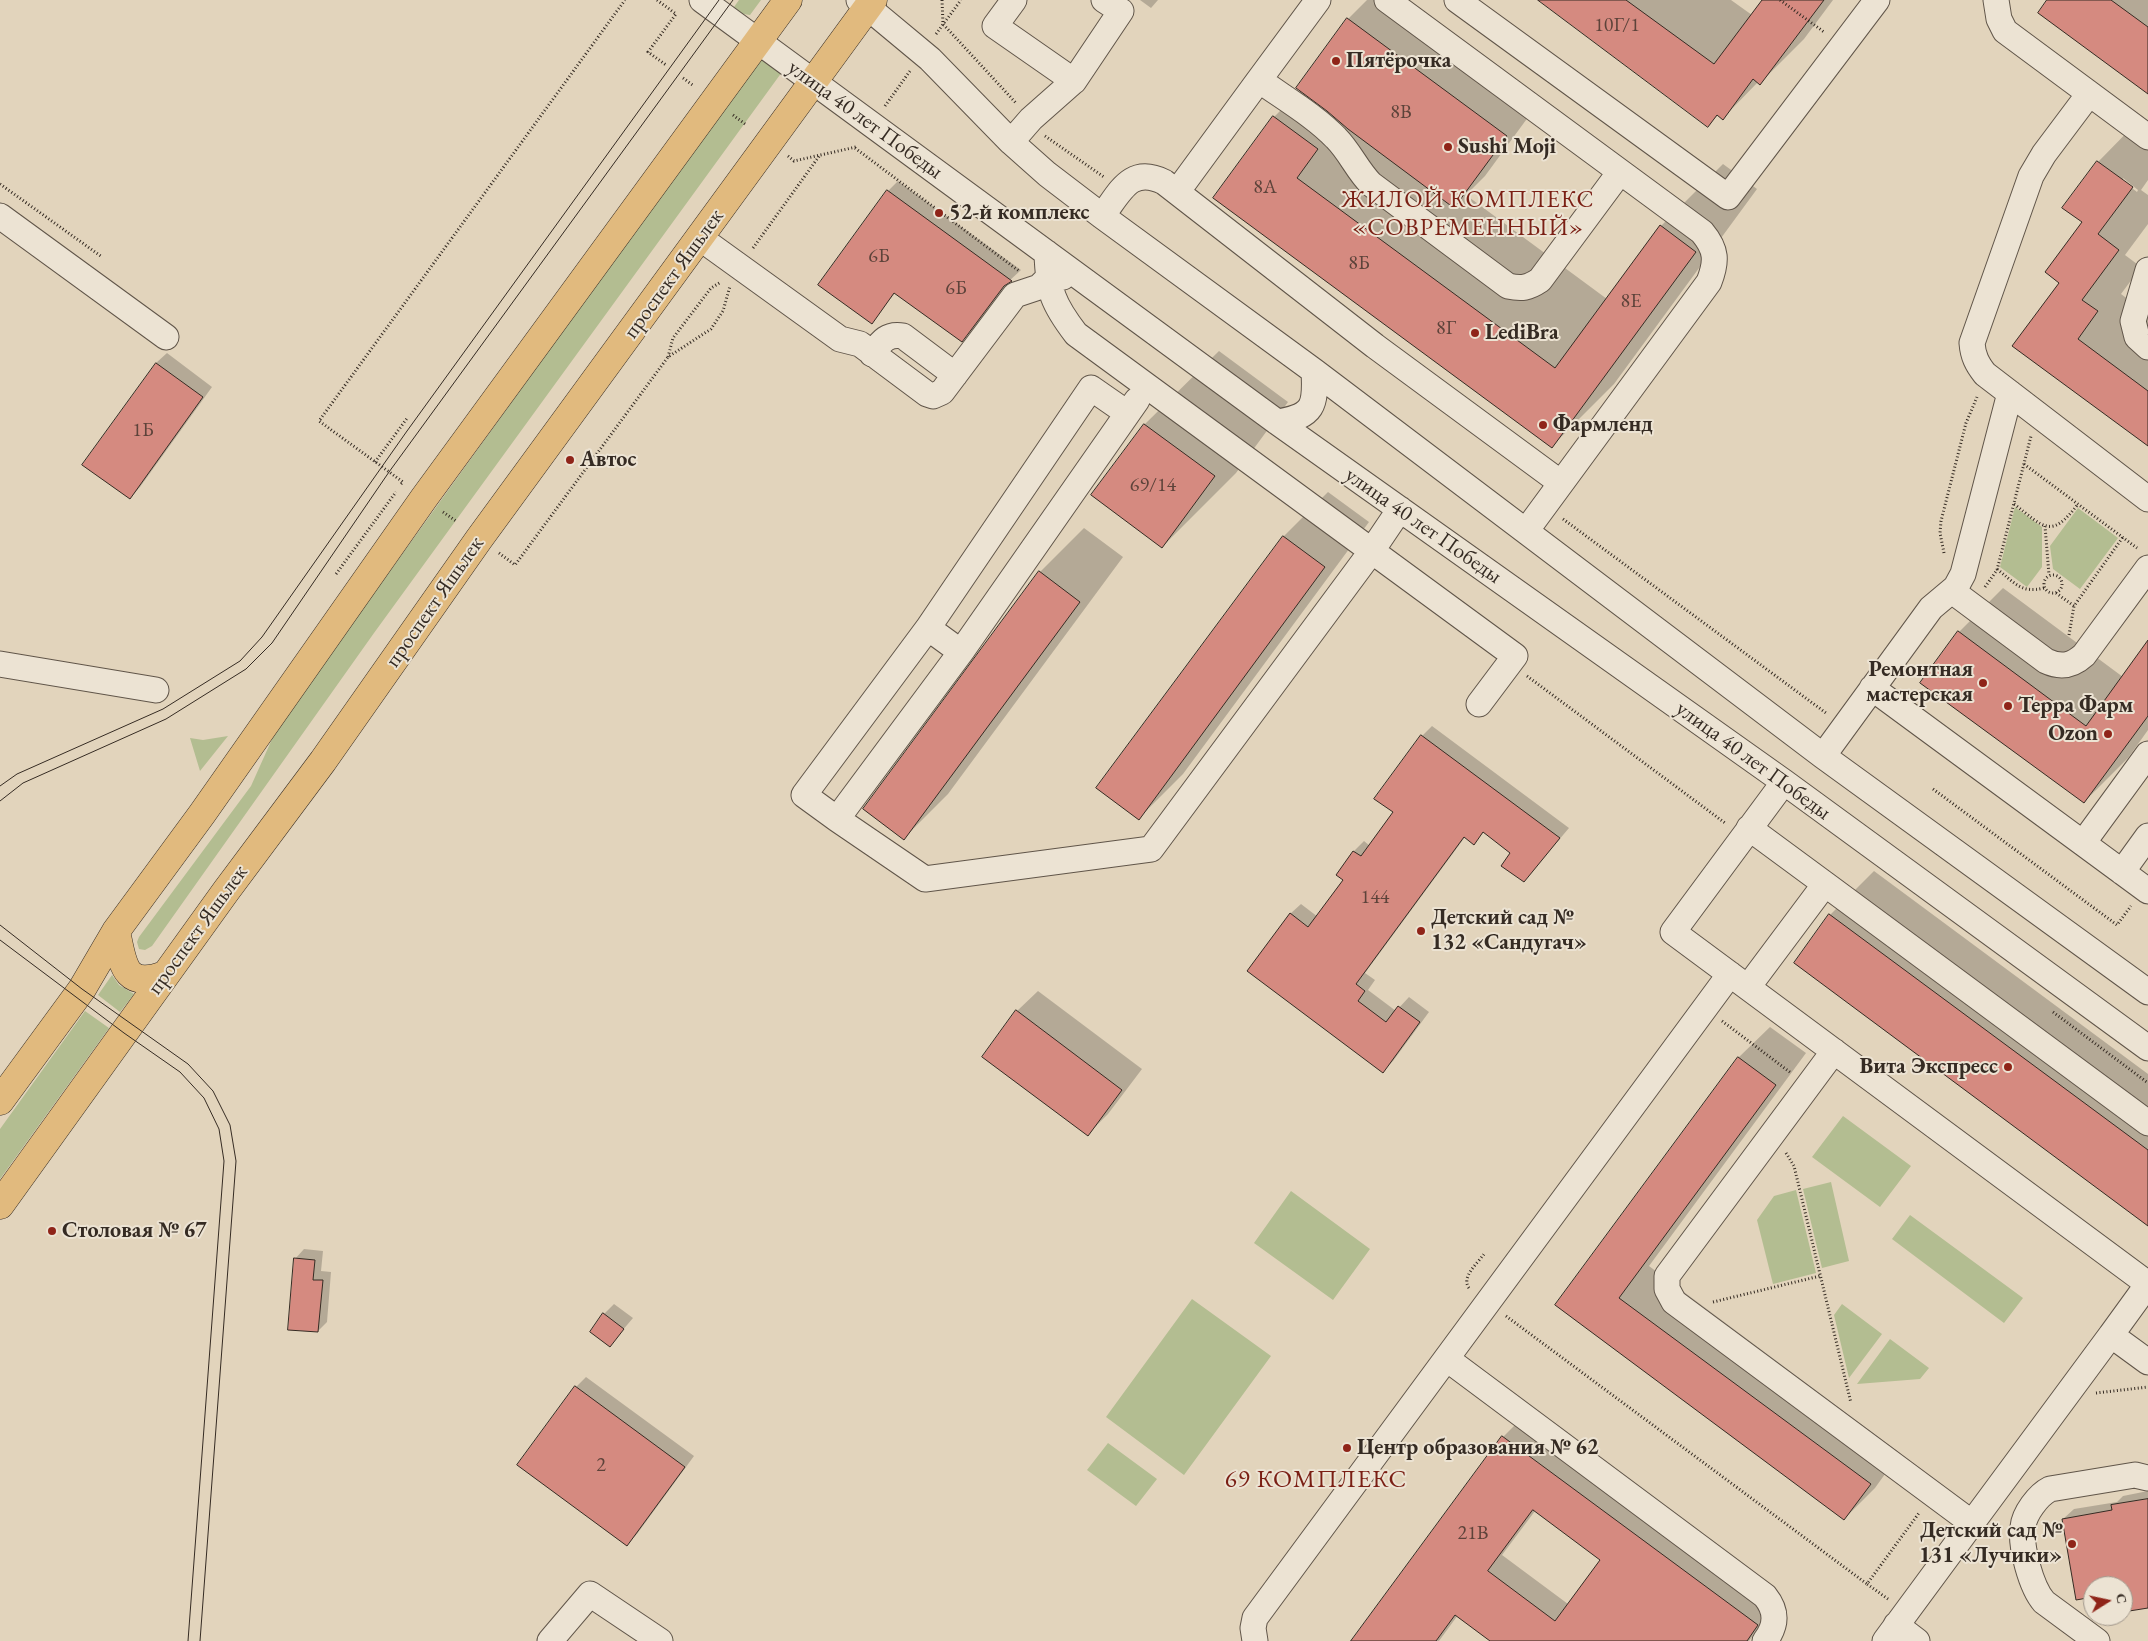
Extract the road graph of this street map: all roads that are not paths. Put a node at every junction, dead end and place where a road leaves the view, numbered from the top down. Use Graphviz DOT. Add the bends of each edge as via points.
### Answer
graph roads {
  1 [pos="702,0"];
  2 [pos="788,0"];
  3 [pos="1014,0"];
  4 [pos="1104,0"];
  5 [pos="1318,0"];
  6 [pos="1387,0"];
  7 [pos="1457,0"];
  8 [pos="1877,0"];
  9 [pos="1996,0"];
  10 [pos="867,2"];
  11 [pos="758,42"];
  12 [pos="1259,80"];
  13 [pos="1074,81"];
  14 [pos="814,82"];
  15 [pos="2089,94"];
  16 [pos="2148,137"];
  17 [pos="1011,142"];
  18 [pos="1620,172"];
  19 [pos="1177,192"];
  20 [pos="0,216"];
  21 [pos="1102,216"];
  22 [pos="700,238"];
  23 [pos="1047,253"];
  24 [pos="2148,270"];
  25 [pos="1078,276"];
  26 [pos="1047,279"];
  27 [pos="166,338"];
  28 [pos="2148,347"];
  29 [pos="872,354"];
  30 [pos="1314,371"];
  31 [pos="955,375"];
  32 [pos="1146,386"];
  33 [pos="2010,394"];
  34 [pos="1127,413"];
  35 [pos="1277,422"];
  36 [pos="1561,483"];
  37 [pos="2148,499"];
  38 [pos="1400,509"];
  39 [pos="1526,531"];
  40 [pos="1371,552"];
  41 [pos="2145,560"];
  42 [pos="1962,598"];
  43 [pos="928,628"];
  44 [pos="961,652"];
  45 [pos="0,664"];
  46 [pos="1872,688"];
  47 [pos="156,690"];
  48 [pos="1479,704"];
  49 [pos="2148,754"];
  50 [pos="1823,756"];
  51 [pos="1784,782"];
  52 [pos="837,819"];
  53 [pos="1750,828"];
  54 [pos="2148,836"];
  55 [pos="2082,844"];
  56 [pos="2122,872"];
  57 [pos="1825,884"];
  58 [pos="2146,890"];
  59 [pos="116,930"];
  60 [pos="166,975"];
  61 [pos="1739,981"];
  62 [pos="2148,992"];
  63 [pos="2148,1048"];
  64 [pos="1834,1051"];
  65 [pos="0,1102"];
  66 [pos="2148,1123"];
  67 [pos="0,1205"];
  68 [pos="2148,1284"];
  69 [pos="2110,1334"];
  70 [pos="1447,1359"];
  71 [pos="2148,1362"];
  72 [pos="2148,1478"];
  73 [pos="2001,1483"];
  74 [pos="2033,1507"];
  75 [pos="1972,1523"];
  76 [pos="1896,1626"];
  77 [pos="550,1641"];
  78 [pos="660,1641"];
  79 [pos="1255,1641"];
  80 [pos="1765,1641"];
  81 [pos="1917,1641"];
  82 [pos="2096,1641"];
  1 -- 11 [label="street, улица 40 лет Победы"];
  2 -- 11 [label="main road"];
  3 -- 13 [label="street" via="995,26"];
  4 -- 13 [label="street" via="1121,11"];
  5 -- 12 [label="street"];
  6 -- 18 [label="street"];
  7 -- 8 [label="street" via="1728,197"];
  9 -- 15 [label="street" via="2005,31"];
  10 -- 14 [label="main road, проспект Яшьлек"];
  10 -- 17 [label="street, улица 40 лет Победы" via="930,59"];
  11 -- 14 [label="street, улица 40 лет Победы"];
  11 -- 59 [label="main road" via="424,498"];
  12 -- 18 [label="street" via="1330,132 1371,184 1508,286 1521,289 1540,280"];
  12 -- 19 [label="street"];
  13 -- 17 [label="street" via="1031,119"];
  14 -- 22 [label="main road, проспект Яшьлек"];
  14 -- 23 [label="street, улица 40 лет Победы"];
  15 -- 16 [label="street"];
  15 -- 33 [label="street" via="2039,162 2027,185 1972,343 1978,365"];
  17 -- 21 [label="street, улица 40 лет Победы"];
  18 -- 36 [label="street" via="1702,232 1710,242 1715,267 1709,282"];
  19 -- 21 [label="street" via="1152,176 1130,179"];
  19 -- 36 [label="street" via="1375,346"];
  20 -- 27 [label="street"];
  21 -- 30 [label="street, улица 40 лет Победы"];
  22 -- 29 [label="street" via="840,339 860,344"];
  22 -- 60 [label="main road, проспект Яшьлек"];
  23 -- 25 [label="street, улица 40 лет Победы"];
  23 -- 26 [label="street"];
  24 -- 28 [label="street" via="2133,321 2136,337"];
  25 -- 26 [label="street"];
  25 -- 35 [label="street, улица 40 лет Победы"];
  26 -- 31 [label="street" via="1039,287 1012,298"];
  26 -- 32 [label="street" via="1056,305 1076,334"];
  29 -- 31 [label="street" via="884,339 893,335 903,336"];
  29 -- 31 [label="street" via="933,396 942,392"];
  30 -- 35 [label="street" via="1315,392 1311,406 1298,418"];
  30 -- 39 [label="street, улица 40 лет Победы"];
  32 -- 34 [label="street"];
  32 -- 40 [label="street"];
  33 -- 37 [label="street"];
  33 -- 42 [label="street" via="1963,574"];
  34 -- 43 [label="street" via="1091,388"];
  34 -- 44 [label="street"];
  35 -- 38 [label="street, улица 40 лет Победы"];
  36 -- 39 [label="street"];
  38 -- 40 [label="street"];
  38 -- 51 [label="street, улица 40 лет Победы"];
  39 -- 50 [label="street, улица 40 лет Победы"];
  40 -- 48 [label="street" via="1515,656"];
  40 -- 52 [label="street" via="1151,849 925,879"];
  41 -- 42 [label="street" via="2084,655 2066,666 2046,660"];
  42 -- 46 [label="street" via="1932,608"];
  43 -- 44 [label="street"];
  43 -- 52 [label="street" via="804,794"];
  44 -- 52 [label="street"];
  45 -- 47 [label="street"];
  46 -- 50 [label="street"];
  46 -- 55 [label="street"];
  49 -- 55 [label="street"];
  50 -- 62 [label="street, улица 40 лет Победы"];
  51 -- 53 [label="street"];
  51 -- 63 [label="street, улица 40 лет Победы"];
  53 -- 57 [label="street"];
  53 -- 61 [label="street" via="1673,932"];
  54 -- 56 [label="street"];
  55 -- 56 [label="street"];
  56 -- 58 [label="street"];
  57 -- 61 [label="street"];
  57 -- 66 [label="street"];
  59 -- 60 [label="main road" via="127,972 136,979 151,980"];
  59 -- 65 [label="main road" via="82,990"];
  60 -- 67 [label="main road, проспект Яшьлек"];
  61 -- 64 [label="street"];
  61 -- 70 [label="street" via="1705,1009"];
  64 -- 68 [label="street"];
  64 -- 75 [label="street" via="1667,1276 1667,1289 1683,1309"];
  68 -- 69 [label="street"];
  69 -- 71 [label="street"];
  69 -- 73 [label="street"];
  70 -- 79 [label="street" via="1255,1618"];
  70 -- 80 [label="street" via="1766,1596 1775,1616"];
  72 -- 74 [label="street" via="2134,1475 2050,1489"];
  73 -- 74 [label="street"];
  73 -- 75 [label="street"];
  74 -- 82 [label="street" via="2024,1520 2022,1530 2035,1590 2044,1602"];
  75 -- 76 [label="street"];
  76 -- 81 [label="street"];
  77 -- 78 [label="street" via="590,1594"];
}
